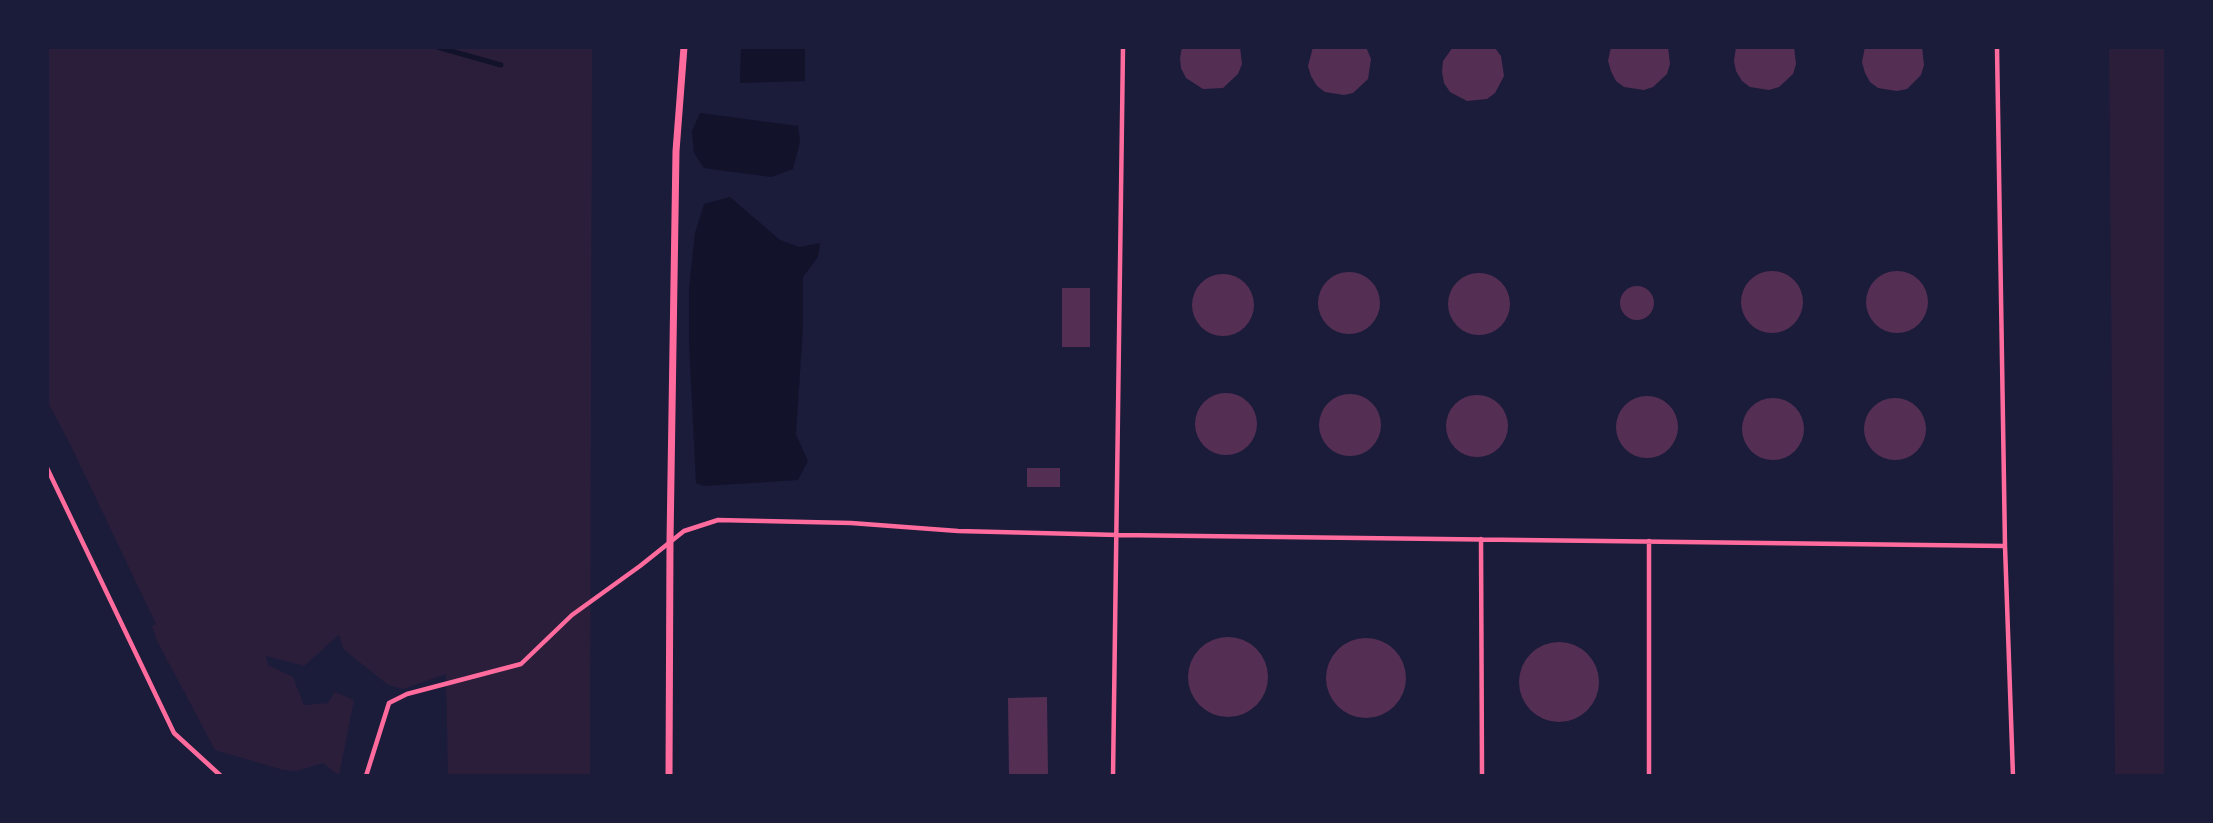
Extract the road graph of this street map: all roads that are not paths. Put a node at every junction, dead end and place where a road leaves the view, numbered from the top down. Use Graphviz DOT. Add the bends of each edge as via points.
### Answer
graph roads {
  1 [pos="684,47"];
  2 [pos="1123,47"];
  3 [pos="1997,47"];
  4 [pos="47,468"];
  5 [pos="1118,535"];
  6 [pos="1481,540"];
  7 [pos="670,541"];
  8 [pos="1649,541"];
  9 [pos="2005,545"];
  10 [pos="222,776"];
  11 [pos="366,776"];
  12 [pos="669,776"];
  13 [pos="1113,776"];
  14 [pos="1482,776"];
  15 [pos="1649,776"];
  16 [pos="2013,776"];
  1 -- 7 [label="street" via="676,151"];
  2 -- 5 [label="lane"];
  3 -- 9 [label="lane"];
  4 -- 10 [label="lane" via="174,733"];
  5 -- 6 [label="lane"];
  5 -- 7 [label="lane" via="718,520 684,531"];
  5 -- 13 [label="lane"];
  6 -- 8 [label="lane"];
  6 -- 14 [label="lane"];
  7 -- 11 [label="lane" via="572,615 521,664 418,690 389,703"];
  7 -- 12 [label="street"];
  8 -- 9 [label="lane"];
  8 -- 15 [label="lane"];
  9 -- 16 [label="lane"];
}
